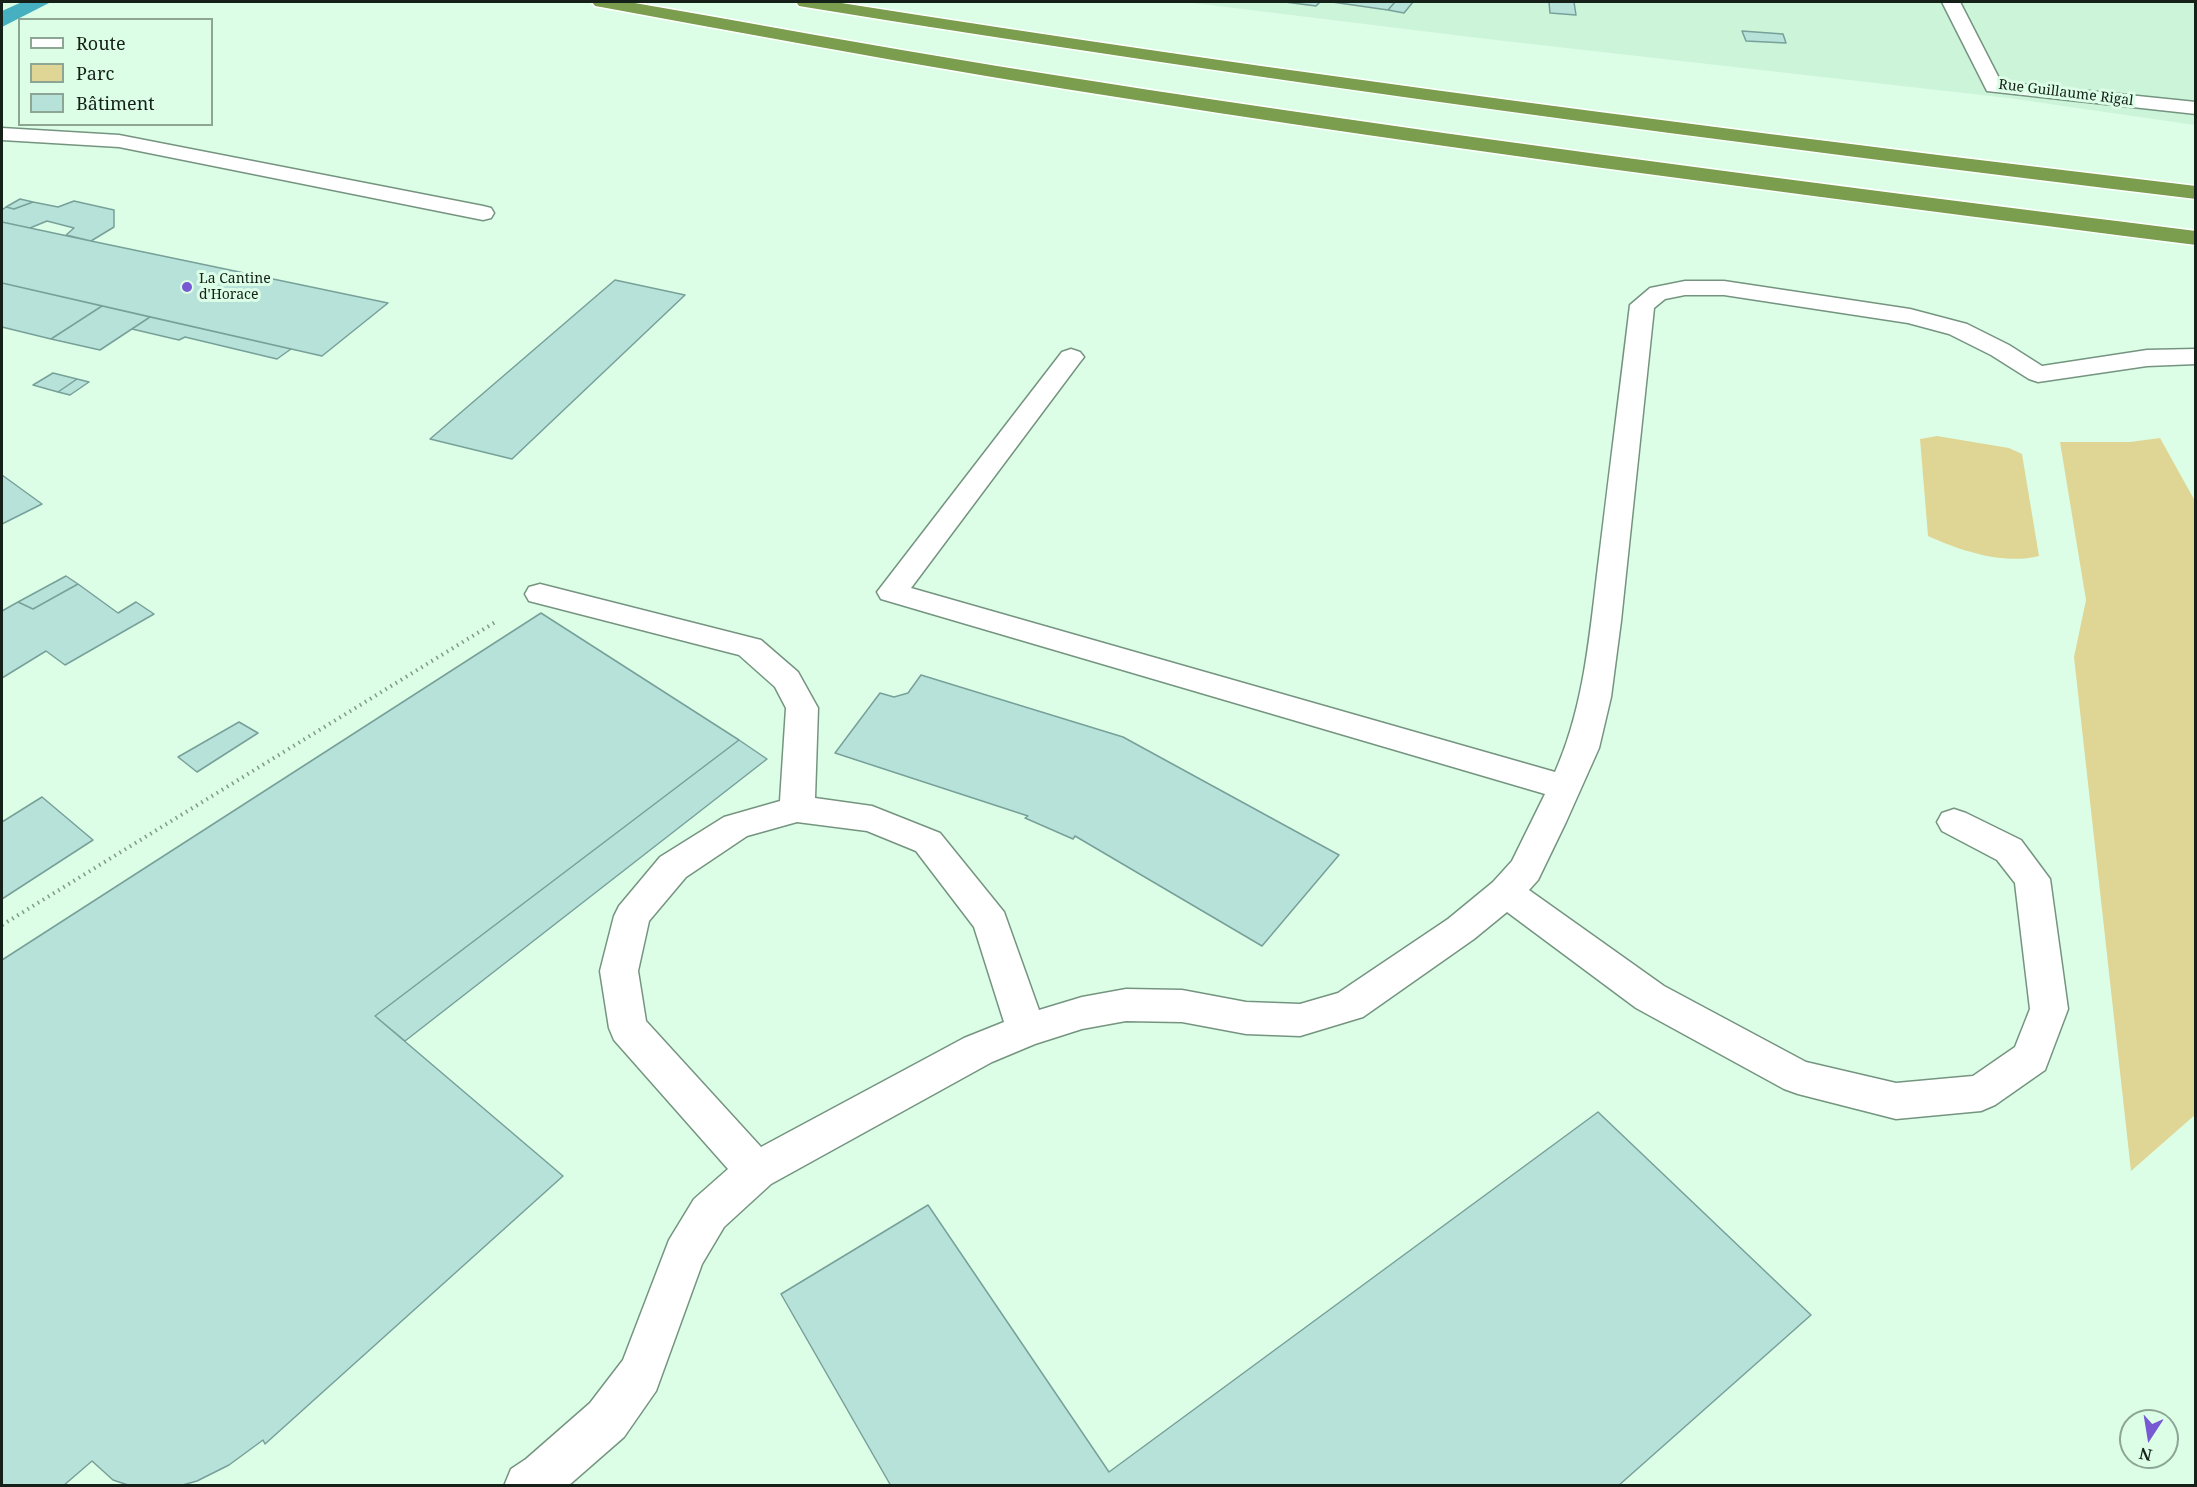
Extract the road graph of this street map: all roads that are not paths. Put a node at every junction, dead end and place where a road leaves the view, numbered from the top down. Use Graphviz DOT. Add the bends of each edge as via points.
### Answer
graph roads {
  1 [pos="601,2"];
  2 [pos="805,2"];
  3 [pos="1951,2"];
  4 [pos="2196,108"];
  5 [pos="2,134"];
  6 [pos="2196,194"];
  7 [pos="483,213"];
  8 [pos="2196,238"];
  9 [pos="2196,356"];
  10 [pos="1071,357"];
  11 [pos="540,594"];
  12 [pos="1565,787"];
  13 [pos="797,809"];
  14 [pos="1954,822"];
  15 [pos="1506,892"];
  16 [pos="1026,1030"];
  17 [pos="756,1171"];
  18 [pos="528,1485"];
  1 -- 8 [label="highway" via="1045,80 1386,131"];
  2 -- 6 [label="highway" via="1395,92"];
  3 -- 4 [label="street, Rue Guillaume Rigal" via="1994,87"];
  5 -- 7 [label="street" via="119,141"];
  9 -- 12 [label="street" via="2147,358 2038,374 1958,329 1911,316 1724,288 1658,293 1642,305 1595,697 1582,748"];
  10 -- 12 [label="street" via="892,592"];
  11 -- 13 [label="street" via="750,647 787,680 802,708"];
  12 -- 15 [label="street" via="1525,870"];
  13 -- 16 [label="street" via="872,819 928,842 991,922"];
  13 -- 17 [label="street" via="736,826 674,867 632,916 619,970 628,1028"];
  14 -- 15 [label="street" via="2009,850 2032,879 2049,1010 2031,1058 1981,1094 1896,1101 1798,1077 1650,997"];
  15 -- 16 [label="street" via="1461,929 1349,1006 1300,1020 1246,1018 1182,1006 1126,1005"];
  16 -- 17 [label="street" via="978,1050"];
  17 -- 18 [label="street" via="709,1213 684,1255 634,1384 607,1420"];
}
